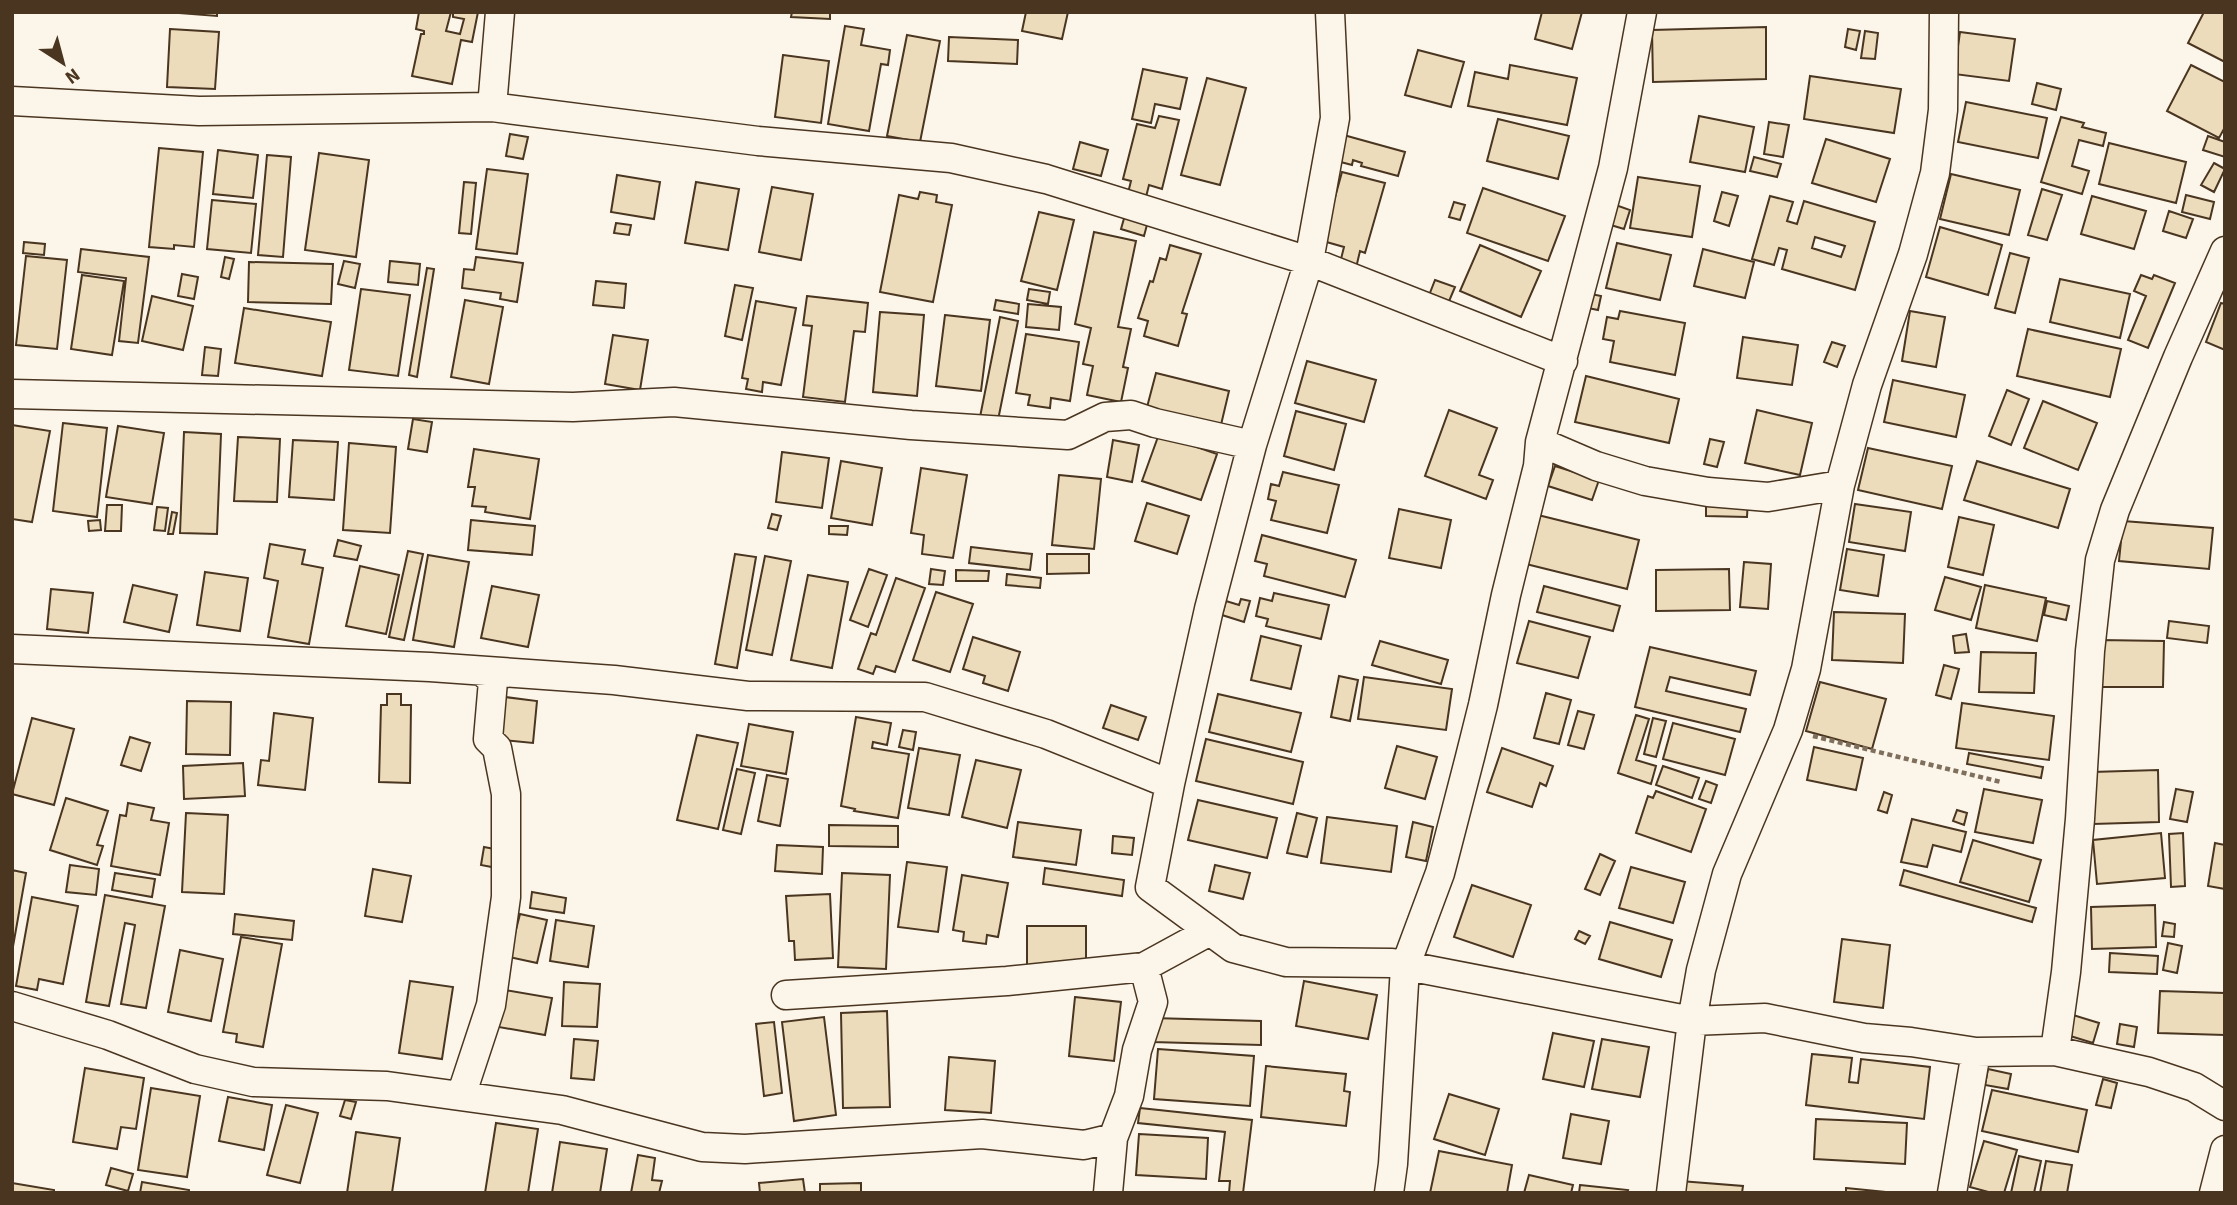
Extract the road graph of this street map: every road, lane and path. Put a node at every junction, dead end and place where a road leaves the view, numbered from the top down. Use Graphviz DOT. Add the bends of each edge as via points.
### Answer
graph roads {
  1 [pos="500,12"];
  2 [pos="1330,12"];
  3 [pos="1642,12"];
  4 [pos="1944,12"];
  5 [pos="12,101"];
  6 [pos="492,107"];
  7 [pos="2225,251"];
  8 [pos="1308,261"];
  9 [pos="1563,360"];
  10 [pos="12,394"];
  11 [pos="1541,442"];
  12 [pos="1252,445"];
  13 [pos="1840,485"];
  14 [pos="12,649"];
  15 [pos="483,673"];
  16 [pos="1788,730"];
  17 [pos="2001,782"];
  18 [pos="1170,784"];
  19 [pos="1210,932"];
  20 [pos="1144,967"];
  21 [pos="1405,967"];
  22 [pos="786,995"];
  23 [pos="12,1006"];
  24 [pos="1692,1021"];
  25 [pos="2055,1051"];
  26 [pos="1976,1052"];
  27 [pos="461,1096"];
  28 [pos="2225,1106"];
  29 [pos="1114,1138"];
  30 [pos="2225,1150"];
  31 [pos="1108,1193"];
  32 [pos="1389,1193"];
  33 [pos="1671,1193"];
  34 [pos="1952,1193"];
  35 [pos="2214,1193"];
  1 -- 6 [label="street"];
  2 -- 8 [label="street" via="1335,118"];
  3 -- 9 [label="street" via="1613,168"];
  4 -- 13 [label="street" via="1943,110 1935,173"];
  5 -- 6 [label="street" via="199,111"];
  6 -- 8 [label="street" via="758,141 951,159 1046,179"];
  7 -- 25 [label="street" via="2115,510 2100,560 2066,972"];
  8 -- 9 [label="street"];
  8 -- 12 [label="street"];
  9 -- 11 [label="street"];
  10 -- 12 [label="street" via="573,407 674,402 1068,435 1105,417 1131,415"];
  11 -- 13 [label="street" via="1645,481 1708,492 1768,497"];
  11 -- 21 [label="street" via="1483,705 1440,873"];
  12 -- 18 [label="street"];
  13 -- 16 [label="street" via="1805,669"];
  14 -- 15 [label="street"];
  15 -- 18 [label="street" via="614,680 748,696 925,697 1046,734"];
  15 -- 27 [label="street" via="493,681 488,739 497,748 506,794 506,897 491,1004"];
  16 -- 17 [label="path"];
  16 -- 24 [label="street" via="1727,874"];
  18 -- 19 [label="street" via="1150,887"];
  19 -- 20 [label="street"];
  19 -- 21 [label="street" via="1233,948 1286,962"];
  20 -- 22 [label="street"];
  20 -- 29 [label="street" via="1153,1002"];
  21 -- 24 [label="street"];
  21 -- 32 [label="street"];
  23 -- 27 [label="street" via="108,1035 195,1069 253,1082 387,1086"];
  24 -- 26 [label="street" via="1765,1018 1864,1038"];
  24 -- 33 [label="street"];
  25 -- 26 [label="street"];
  25 -- 28 [label="street" via="2183,1083"];
  26 -- 34 [label="street"];
  27 -- 29 [label="street" via="562,1110 702,1147 745,1149 982,1134 1084,1144"];
  29 -- 31 [label="street"];
  30 -- 35 [label="street"];
}
